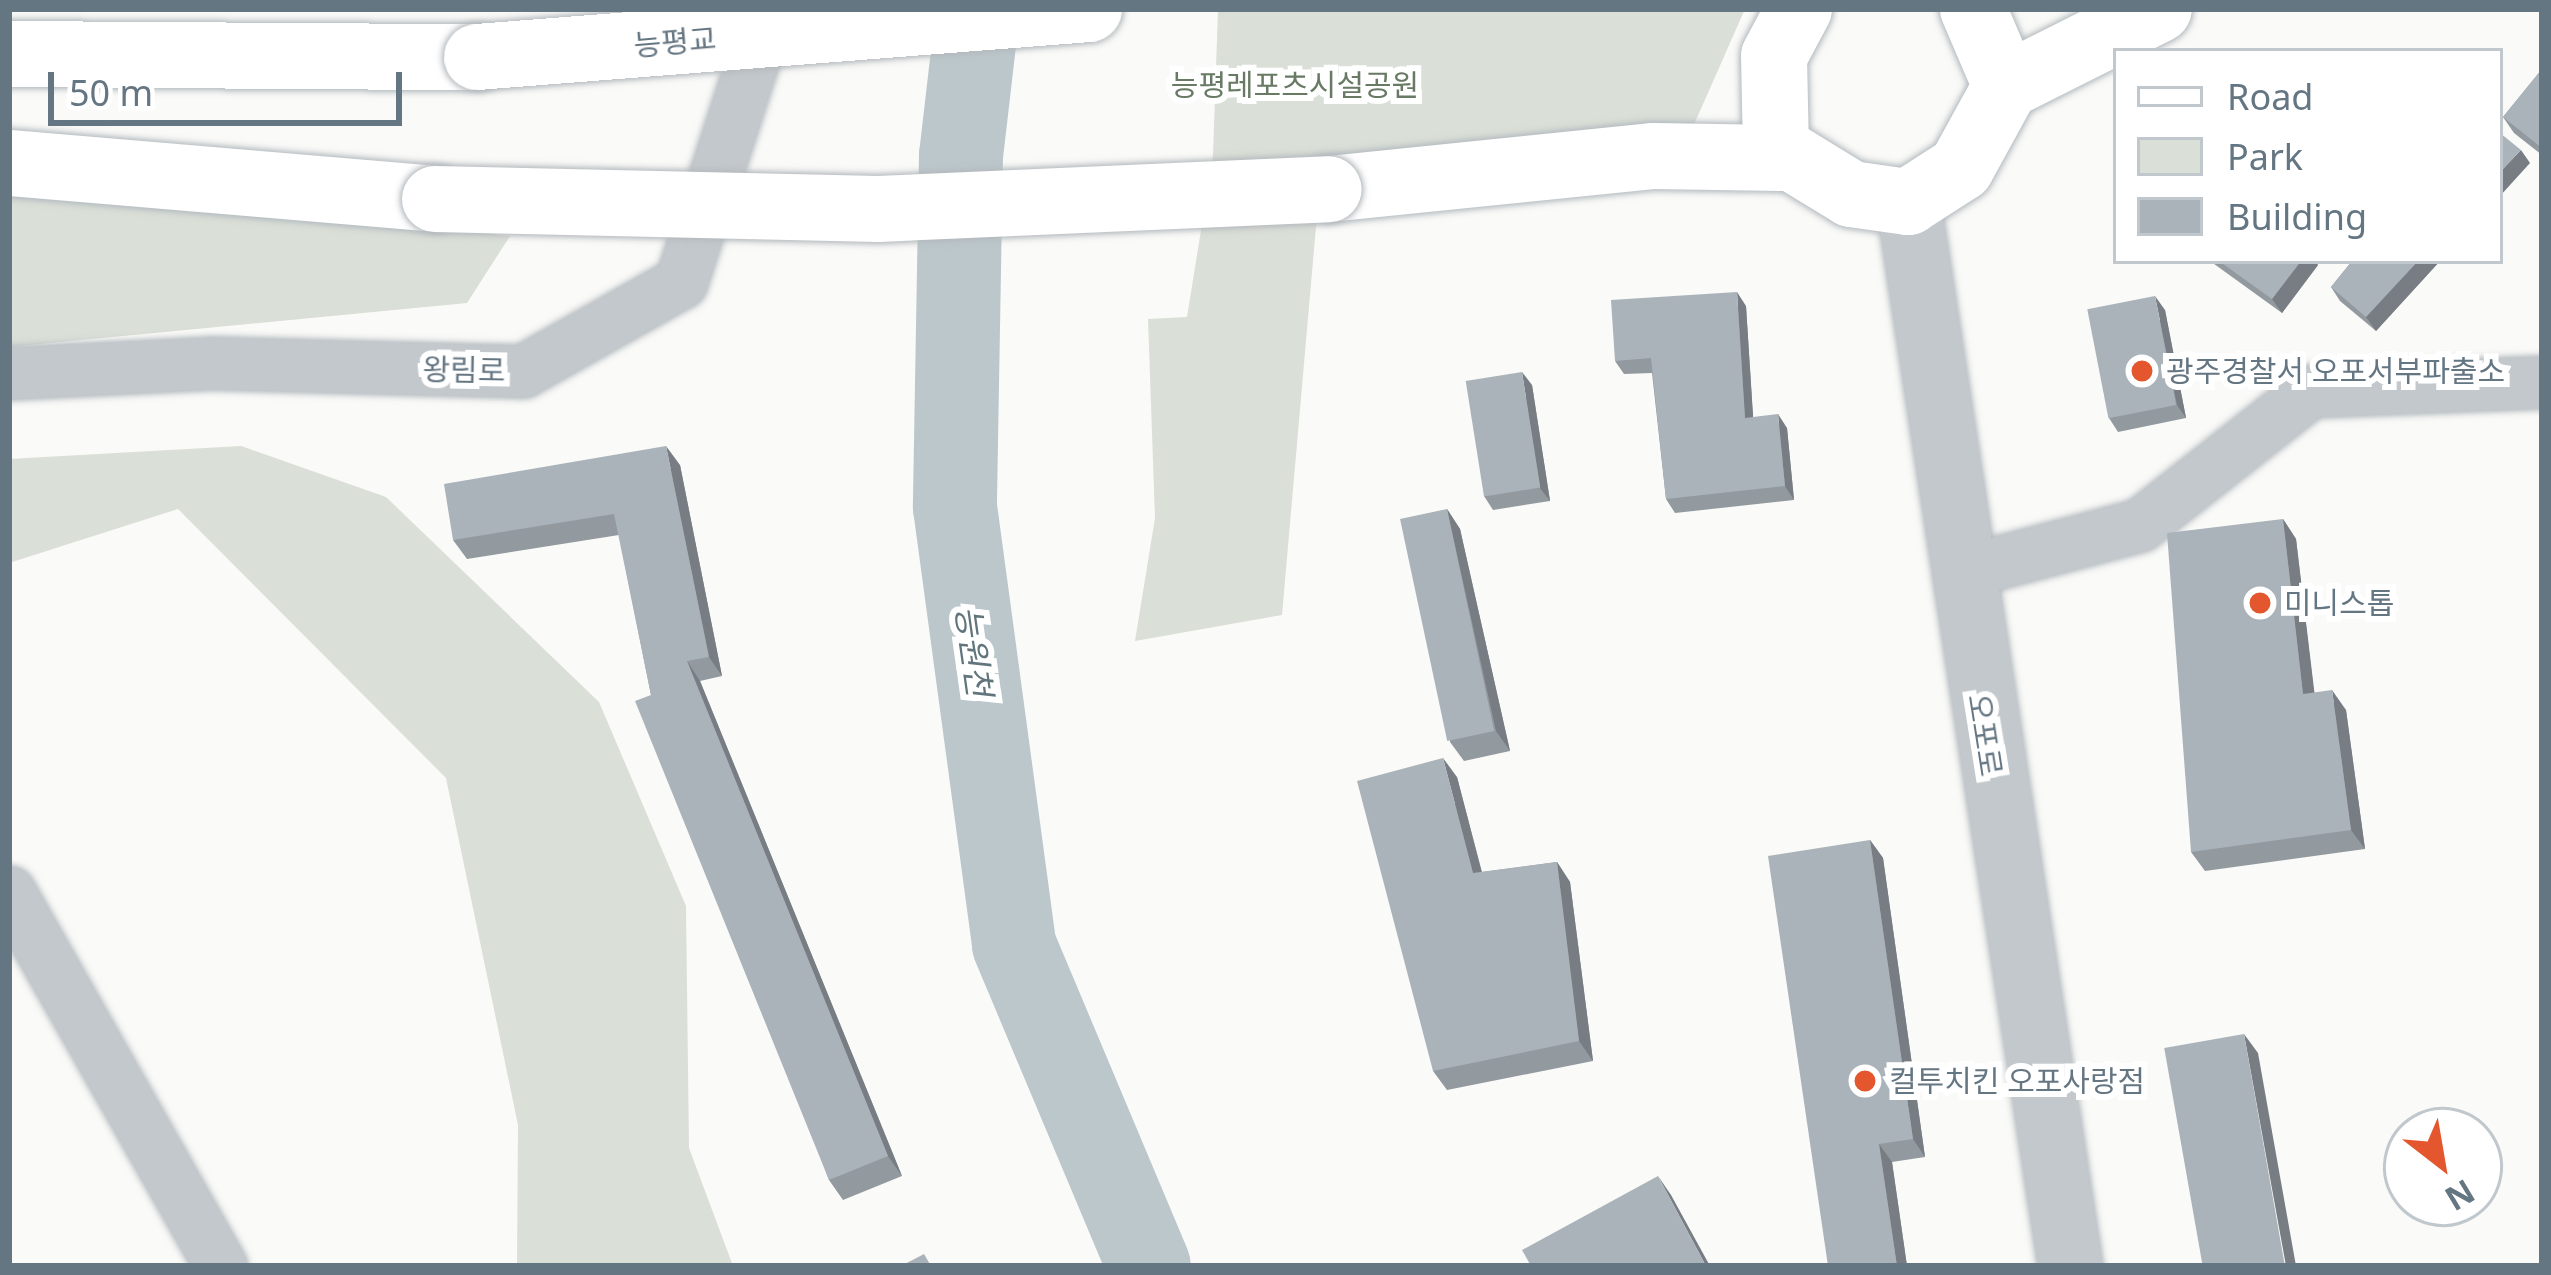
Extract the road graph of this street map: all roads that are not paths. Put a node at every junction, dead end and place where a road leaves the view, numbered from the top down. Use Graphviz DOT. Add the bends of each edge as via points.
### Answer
graph roads {
  1 [pos="770,9"];
  2 [pos="1089,9"];
  3 [pos="1799,9"];
  4 [pos="1973,9"];
  5 [pos="2158,9"];
  6 [pos="9,54"];
  7 [pos="2006,86"];
  8 [pos="1781,158"];
  9 [pos="9,163"];
  10 [pos="1907,202"];
  11 [pos="9,373"];
  12 [pos="2542,382"];
  13 [pos="1962,572"];
  14 [pos="9,892"];
  15 [pos="220,1266"];
  16 [pos="2070,1266"];
  1 -- 11 [label="street, 왕림로" via="681,282 523,371 211,363"];
  2 -- 6 [label="main road, 능평교, bridge" via="477,58"];
  3 -- 8 [label="main road" via="1774,56"];
  4 -- 7 [label="main road"];
  5 -- 7 [label="main road"];
  7 -- 10 [label="main road" via="1961,169"];
  8 -- 9 [label="main road, bridge" via="1654,156 1329,189 878,209 435,200"];
  8 -- 10 [label="main road" via="1851,194"];
  10 -- 13 [label="street, 오포로"];
  12 -- 13 [label="street" via="2310,391 2140,524"];
  13 -- 16 [label="street, 오포로"];
  14 -- 15 [label="street"];
}
